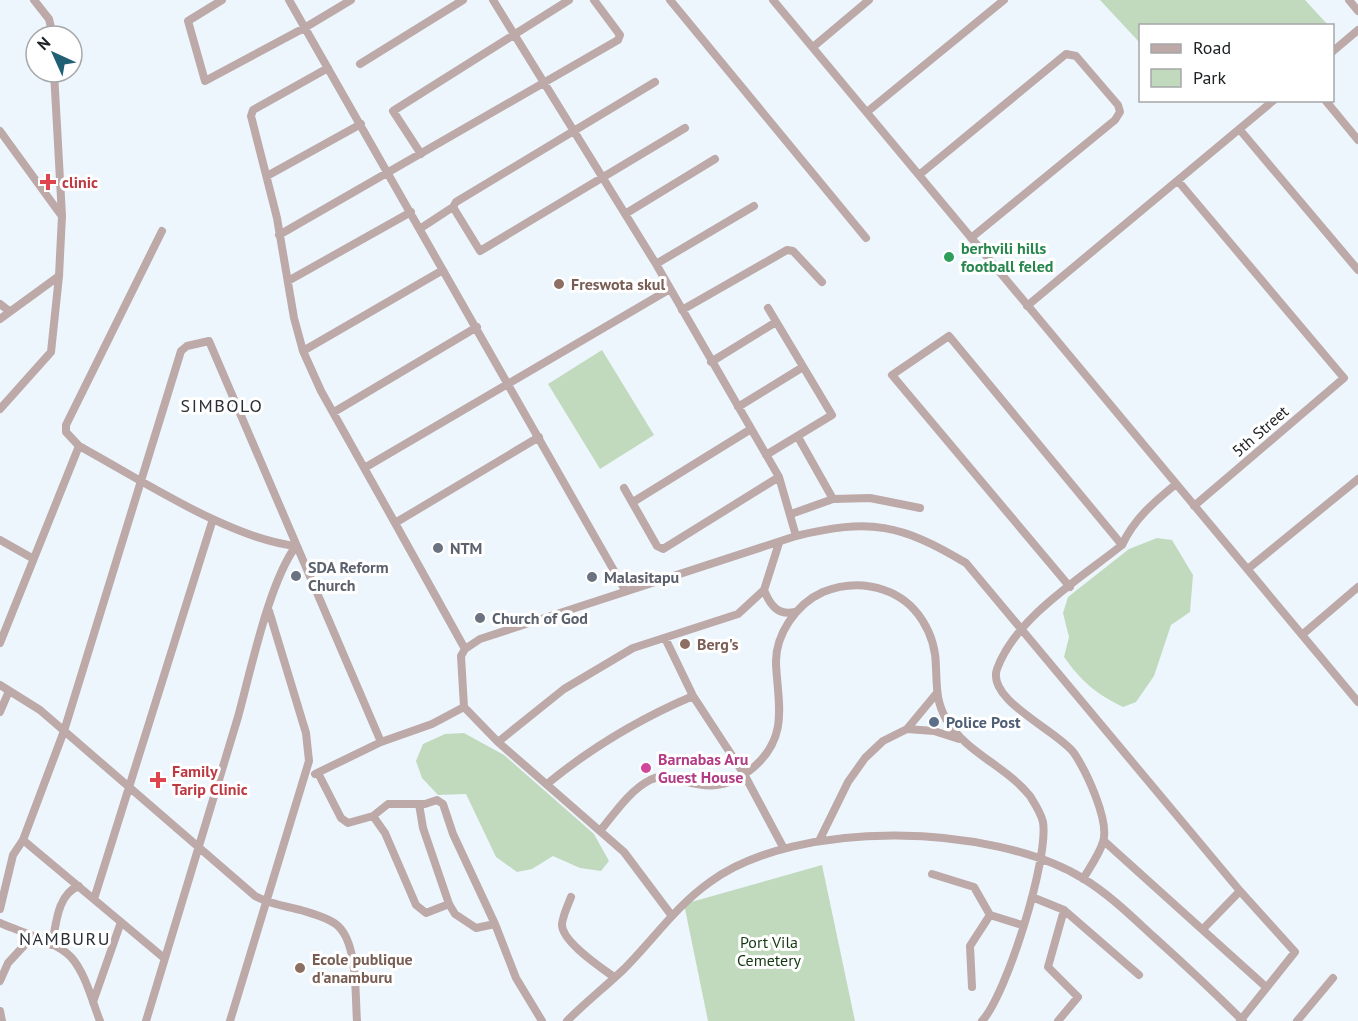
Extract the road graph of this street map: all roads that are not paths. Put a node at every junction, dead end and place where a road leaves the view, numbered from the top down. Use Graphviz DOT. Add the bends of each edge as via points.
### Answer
graph roads {
  1 [pos="34,0"];
  2 [pos="222,0"];
  3 [pos="289,0"];
  4 [pos="351,0"];
  5 [pos="463,0"];
  6 [pos="493,0"];
  7 [pos="569,0"];
  8 [pos="594,0"];
  9 [pos="670,0"];
  10 [pos="773,0"];
  11 [pos="869,0"];
  12 [pos="1004,0"];
  13 [pos="1349,0"];
  14 [pos="1358,11"];
  15 [pos="49,24"];
  16 [pos="306,27"];
  17 [pos="1358,30"];
  18 [pos="513,35"];
  19 [pos="813,47"];
  20 [pos="1334,49"];
  21 [pos="360,64"];
  22 [pos="328,68"];
  23 [pos="543,81"];
  24 [pos="655,82"];
  25 [pos="55,84"];
  26 [pos="1273,102"];
  27 [pos="1327,102"];
  28 [pos="867,112"];
  29 [pos="361,124"];
  30 [pos="685,128"];
  31 [pos="573,130"];
  32 [pos="1240,130"];
  33 [pos="0,131"];
  34 [pos="1358,140"];
  35 [pos="421,154"];
  36 [pos="715,159"];
  37 [pos="389,173"];
  38 [pos="919,175"];
  39 [pos="267,176"];
  40 [pos="601,176"];
  41 [pos="1178,181"];
  42 [pos="754,206"];
  43 [pos="453,207"];
  44 [pos="411,212"];
  45 [pos="625,214"];
  46 [pos="62,216"];
  47 [pos="421,228"];
  48 [pos="162,231"];
  49 [pos="279,235"];
  50 [pos="866,237"];
  51 [pos="971,238"];
  52 [pos="656,264"];
  53 [pos="443,270"];
  54 [pos="1358,270"];
  55 [pos="59,276"];
  56 [pos="288,281"];
  57 [pos="822,282"];
  58 [pos="670,289"];
  59 [pos="0,304"];
  60 [pos="1027,306"];
  61 [pos="768,309"];
  62 [pos="682,310"];
  63 [pos="9,312"];
  64 [pos="0,319"];
  65 [pos="776,322"];
  66 [pos="477,327"];
  67 [pos="303,351"];
  68 [pos="711,362"];
  69 [pos="803,367"];
  70 [pos="508,382"];
  71 [pos="738,406"];
  72 [pos="0,409"];
  73 [pos="334,412"];
  74 [pos="751,429"];
  75 [pos="539,437"];
  76 [pos="798,437"];
  77 [pos="79,446"];
  78 [pos="766,455"];
  79 [pos="366,467"];
  80 [pos="779,477"];
  81 [pos="140,479"];
  82 [pos="1358,479"];
  83 [pos="1176,484"];
  84 [pos="624,488"];
  85 [pos="833,499"];
  86 [pos="633,502"];
  87 [pos="1194,506"];
  88 [pos="920,508"];
  89 [pos="791,514"];
  90 [pos="213,519"];
  91 [pos="395,523"];
  92 [pos="796,536"];
  93 [pos="0,540"];
  94 [pos="779,543"];
  95 [pos="1122,545"];
  96 [pos="296,546"];
  97 [pos="32,558"];
  98 [pos="1249,568"];
  99 [pos="1070,587"];
  100 [pos="1358,587"];
  101 [pos="625,590"];
  102 [pos="764,590"];
  103 [pos="268,609"];
  104 [pos="795,612"];
  105 [pos="1021,629"];
  106 [pos="1303,634"];
  107 [pos="665,638"];
  108 [pos="0,643"];
  109 [pos="465,649"];
  110 [pos="0,686"];
  111 [pos="9,691"];
  112 [pos="936,694"];
  113 [pos="693,696"];
  114 [pos="1356,697"];
  115 [pos="464,706"];
  116 [pos="0,712"];
  117 [pos="906,729"];
  118 [pos="64,731"];
  119 [pos="960,739"];
  120 [pos="381,742"];
  121 [pos="498,742"];
  122 [pos="318,773"];
  123 [pos="744,774"];
  124 [pos="306,779"];
  125 [pos="547,784"];
  126 [pos="130,789"];
  127 [pos="419,804"];
  128 [pos="373,816"];
  129 [pos="600,831"];
  130 [pos="23,840"];
  131 [pos="819,841"];
  132 [pos="1104,841"];
  133 [pos="783,847"];
  134 [pos="200,848"];
  135 [pos="1042,860"];
  136 [pos="932,874"];
  137 [pos="1083,879"];
  138 [pos="79,886"];
  139 [pos="1240,891"];
  140 [pos="571,897"];
  141 [pos="1032,897"];
  142 [pos="94,899"];
  143 [pos="266,902"];
  144 [pos="449,904"];
  145 [pos="0,909"];
  146 [pos="1064,910"];
  147 [pos="990,915"];
  148 [pos="672,916"];
  149 [pos="121,922"];
  150 [pos="0,923"];
  151 [pos="495,924"];
  152 [pos="1022,925"];
  153 [pos="1203,929"];
  154 [pos="32,938"];
  155 [pos="52,945"];
  156 [pos="164,958"];
  157 [pos="1139,975"];
  158 [pos="614,977"];
  159 [pos="1333,978"];
  160 [pos="0,981"];
  161 [pos="972,987"];
  162 [pos="1266,987"];
  163 [pos="93,1002"];
  164 [pos="0,1011"];
  165 [pos="1062,1020"];
  166 [pos="1241,1020"];
  167 [pos="2,1021"];
  168 [pos="100,1021"];
  169 [pos="146,1021"];
  170 [pos="230,1021"];
  171 [pos="357,1021"];
  172 [pos="542,1021"];
  173 [pos="567,1021"];
  174 [pos="982,1021"];
  175 [pos="1297,1021"];
  1 -- 15 [label="street"];
  2 -- 16 [label="street" via="188,21 205,81"];
  3 -- 16 [label="street"];
  4 -- 16 [label="street"];
  5 -- 21 [label="street"];
  6 -- 18 [label="street"];
  7 -- 18 [label="street"];
  8 -- 23 [label="street" via="620,38"];
  9 -- 50 [label="street"];
  10 -- 19 [label="street"];
  11 -- 19 [label="street"];
  12 -- 28 [label="street"];
  13 -- 14 [label="street"];
  16 -- 22 [label="street"];
  17 -- 20 [label="street"];
  18 -- 23 [label="street"];
  18 -- 35 [label="street" via="393,111"];
  19 -- 28 [label="street"];
  22 -- 29 [label="street"];
  22 -- 39 [label="street" via="251,113"];
  23 -- 31 [label="street"];
  23 -- 35 [label="street"];
  24 -- 31 [label="street"];
  25 -- 46 [label="street"];
  26 -- 32 [label="street"];
  27 -- 34 [label="street"];
  28 -- 38 [label="street"];
  29 -- 37 [label="street"];
  29 -- 39 [label="street"];
  30 -- 40 [label="street"];
  31 -- 40 [label="street"];
  31 -- 43 [label="street"];
  32 -- 41 [label="street"];
  32 -- 54 [label="street"];
  33 -- 46 [label="street"];
  35 -- 37 [label="street"];
  36 -- 45 [label="street"];
  37 -- 44 [label="street"];
  37 -- 49 [label="street"];
  38 -- 51 [label="street"];
  38 -- 51 [label="street" via="1066,54 1076,56 1118,105 1115,120"];
  39 -- 49 [label="street"];
  40 -- 43 [label="street" via="480,251"];
  40 -- 45 [label="street"];
  41 -- 60 [label="street"];
  41 -- 87 [label="street, 5th Street" via="1344,378"];
  42 -- 52 [label="street"];
  43 -- 47 [label="street"];
  44 -- 47 [label="street"];
  44 -- 56 [label="street"];
  45 -- 52 [label="street"];
  46 -- 55 [label="street"];
  47 -- 53 [label="street"];
  48 -- 77 [label="street" via="65,427"];
  49 -- 56 [label="street"];
  51 -- 60 [label="street"];
  52 -- 58 [label="street"];
  53 -- 66 [label="street"];
  53 -- 67 [label="street"];
  55 -- 63 [label="street"];
  55 -- 72 [label="street" via="51,352"];
  56 -- 67 [label="street"];
  57 -- 62 [label="street" via="793,251 787,250"];
  58 -- 62 [label="street"];
  58 -- 70 [label="street"];
  59 -- 63 [label="street"];
  60 -- 83 [label="street"];
  61 -- 65 [label="street"];
  62 -- 68 [label="street"];
  63 -- 64 [label="street"];
  65 -- 68 [label="street"];
  65 -- 69 [label="street"];
  66 -- 70 [label="street"];
  66 -- 73 [label="street"];
  67 -- 73 [label="street"];
  68 -- 71 [label="street"];
  69 -- 71 [label="street"];
  69 -- 76 [label="street" via="832,415"];
  70 -- 75 [label="street"];
  70 -- 79 [label="street"];
  71 -- 74 [label="street"];
  73 -- 79 [label="street"];
  74 -- 78 [label="street"];
  74 -- 86 [label="street"];
  75 -- 91 [label="street"];
  75 -- 101 [label="street"];
  76 -- 78 [label="street"];
  76 -- 85 [label="street"];
  77 -- 81 [label="street"];
  77 -- 97 [label="street"];
  78 -- 80 [label="street"];
  79 -- 91 [label="street"];
  80 -- 86 [label="street" via="663,549 657,546"];
  80 -- 89 [label="street"];
  81 -- 90 [label="street"];
  81 -- 96 [label="street" via="181,351 208,341"];
  81 -- 118 [label="street"];
  82 -- 98 [label="street"];
  83 -- 87 [label="street"];
  83 -- 95 [label="street" via="1151,504"];
  84 -- 86 [label="street"];
  85 -- 88 [label="street" via="870,498"];
  85 -- 89 [label="street"];
  87 -- 98 [label="street"];
  89 -- 92 [label="street"];
  90 -- 96 [label="street" via="277,544"];
  90 -- 126 [label="street"];
  91 -- 109 [label="street"];
  92 -- 94 [label="street"];
  92 -- 105 [label="street" via="839,526 876,525 929,541 966,563"];
  93 -- 97 [label="street"];
  94 -- 101 [label="street"];
  94 -- 102 [label="street"];
  95 -- 99 [label="street"];
  95 -- 99 [label="street" via="949,336 892,375"];
  96 -- 103 [label="street" via="284,564"];
  96 -- 120 [label="street"];
  97 -- 108 [label="street"];
  98 -- 106 [label="street"];
  99 -- 105 [label="street"];
  100 -- 106 [label="street"];
  101 -- 109 [label="street" via="480,639"];
  102 -- 104 [label="street" via="776,609 787,614"];
  102 -- 107 [label="street" via="738,614"];
  103 -- 124 [label="street" via="306,733"];
  103 -- 134 [label="street"];
  104 -- 112 [label="street" via="814,597 837,588 863,585 894,593 916,612 931,635"];
  104 -- 123 [label="street" via="781,640 776,663 781,706 778,727 767,752"];
  105 -- 132 [label="street" via="997,670 998,688 1073,752 1102,813"];
  105 -- 139 [label="street"];
  106 -- 114 [label="street"];
  107 -- 113 [label="street"];
  107 -- 121 [label="street" via="633,648 564,688"];
  109 -- 115 [label="street" via="459,668"];
  110 -- 111 [label="street"];
  111 -- 116 [label="street"];
  111 -- 118 [label="street"];
  112 -- 117 [label="street"];
  112 -- 119 [label="street"];
  113 -- 123 [label="street"];
  113 -- 125 [label="street" via="610,738"];
  115 -- 120 [label="street" via="432,724"];
  115 -- 121 [label="street"];
  117 -- 119 [label="street" via="934,731"];
  117 -- 131 [label="street" via="883,741 865,758 848,782"];
  118 -- 126 [label="street"];
  118 -- 130 [label="street"];
  119 -- 135 [label="street" via="1006,774 1035,805 1042,820"];
  120 -- 122 [label="street"];
  121 -- 125 [label="street"];
  122 -- 124 [label="street"];
  122 -- 128 [label="street" via="341,818 348,823"];
  123 -- 129 [label="street" via="714,786 662,777 649,780"];
  123 -- 133 [label="street"];
  124 -- 143 [label="street"];
  125 -- 129 [label="street"];
  126 -- 134 [label="street"];
  126 -- 142 [label="street"];
  127 -- 128 [label="street" via="388,804"];
  127 -- 144 [label="street" via="423,828"];
  127 -- 151 [label="street" via="438,800 443,804"];
  128 -- 144 [label="street" via="385,832 416,905 426,913"];
  129 -- 148 [label="street" via="624,852"];
  130 -- 138 [label="street"];
  130 -- 145 [label="street" via="13,855"];
  131 -- 133 [label="street"];
  131 -- 135 [label="street" via="923,836 981,843"];
  132 -- 137 [label="street"];
  132 -- 153 [label="street"];
  133 -- 148 [label="street" via="710,881"];
  134 -- 143 [label="street"];
  134 -- 156 [label="street"];
  135 -- 137 [label="street"];
  135 -- 141 [label="street"];
  136 -- 147 [label="street" via="974,887"];
  137 -- 166 [label="street" via="1124,909"];
  138 -- 142 [label="street"];
  138 -- 155 [label="street" via="66,895 59,910"];
  139 -- 153 [label="street"];
  139 -- 162 [label="street" via="1295,952"];
  140 -- 158 [label="street" via="562,922 563,932"];
  141 -- 146 [label="street"];
  141 -- 152 [label="street"];
  142 -- 149 [label="street"];
  143 -- 170 [label="street"];
  143 -- 171 [label="street" via="305,911 337,924 342,930 352,953"];
  144 -- 151 [label="street" via="455,914 476,928"];
  146 -- 157 [label="street"];
  146 -- 165 [label="street" via="1048,967 1078,997"];
  147 -- 152 [label="street"];
  147 -- 161 [label="street" via="970,946"];
  148 -- 158 [label="street"];
  149 -- 156 [label="street"];
  149 -- 163 [label="street"];
  150 -- 154 [label="street"];
  151 -- 172 [label="street" via="516,978"];
  152 -- 174 [label="street" via="1001,994"];
  153 -- 162 [label="street"];
  154 -- 155 [label="street"];
  154 -- 160 [label="street" via="8,963"];
  155 -- 163 [label="street" via="70,957"];
  156 -- 169 [label="street"];
  158 -- 173 [label="street"];
  159 -- 175 [label="street"];
  162 -- 166 [label="street"];
  163 -- 168 [label="street"];
  164 -- 167 [label="street"];
}
